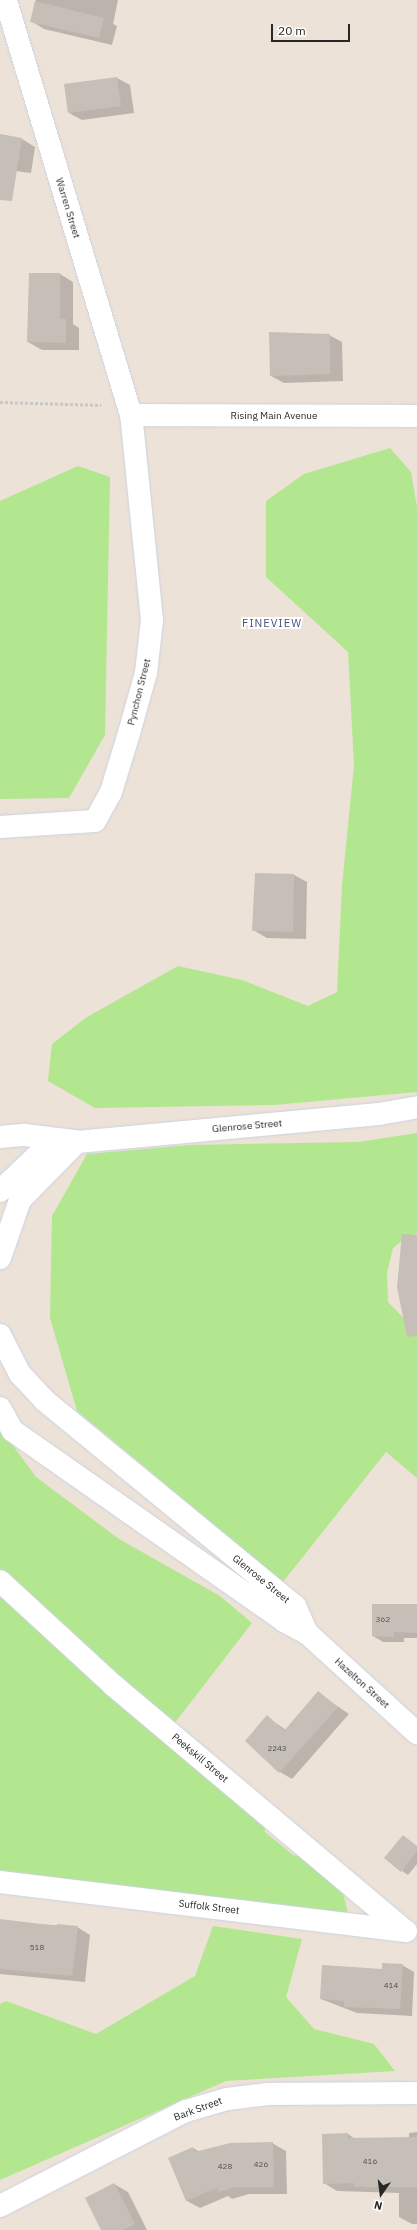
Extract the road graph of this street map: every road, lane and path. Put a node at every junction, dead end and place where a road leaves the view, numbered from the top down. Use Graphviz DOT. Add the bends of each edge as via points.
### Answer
graph roads {
  1 [pos="6,0"];
  2 [pos="0,402"];
  3 [pos="99,404"];
  4 [pos="131,415"];
  5 [pos="417,416"];
  6 [pos="0,827"];
  7 [pos="417,1108"];
  8 [pos="0,1137"];
  9 [pos="77,1142"];
  10 [pos="0,1191"];
  11 [pos="0,1258"];
  12 [pos="0,1335"];
  13 [pos="0,1408"];
  14 [pos="0,1581"];
  15 [pos="307,1632"];
  16 [pos="417,1733"];
  17 [pos="0,1882"];
  18 [pos="410,1931"];
  19 [pos="417,2093"];
  20 [pos="0,2206"];
  1 -- 4 [label="street, Warren Street"];
  2 -- 3 [label="path"];
  4 -- 5 [label="street, Rising Main Avenue"];
  4 -- 6 [label="street, Pynchon Street" via="152,620 146,673 111,792 95,821"];
  7 -- 9 [label="street, Glenrose Street" via="379,1114"];
  8 -- 9 [label="street" via="25,1135"];
  9 -- 10 [label="street, Glenrose Street" via="39,1154"];
  9 -- 11 [label="street" via="20,1200"];
  12 -- 15 [label="street, Glenrose Street" via="20,1374 44,1400 295,1606"];
  13 -- 15 [label="street, Glenrose Street" via="13,1431 284,1621"];
  14 -- 18 [label="street, Peekskill Street" via="114,1685"];
  15 -- 16 [label="street, Hazelton Street"];
  17 -- 18 [label="street, Suffolk Street"];
  19 -- 20 [label="street, Bark Street" via="268,2094 227,2099 186,2111"];
}
